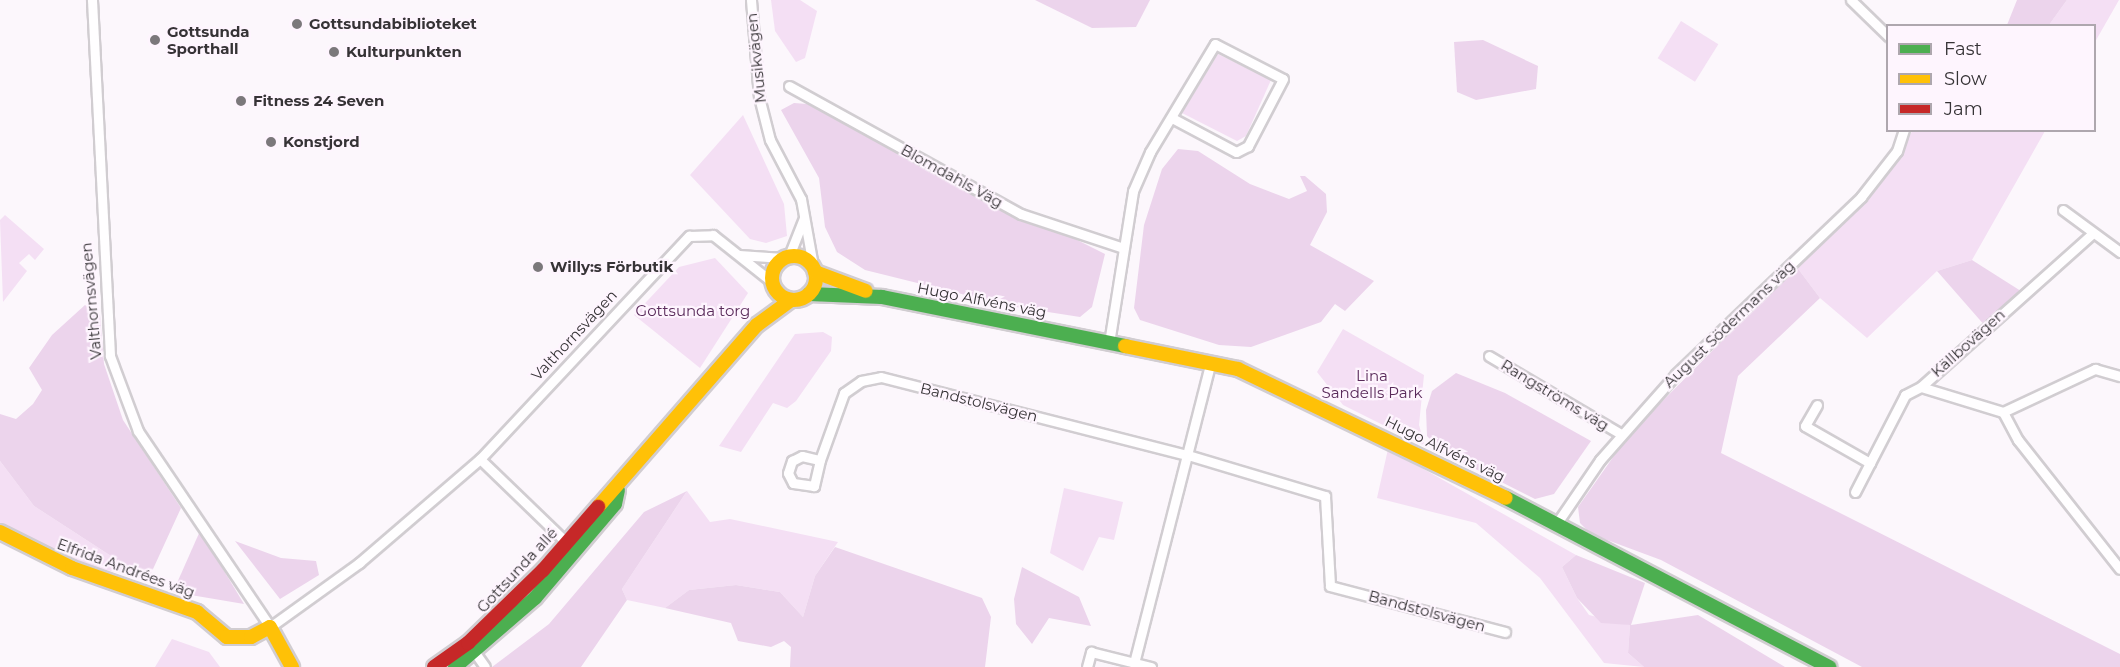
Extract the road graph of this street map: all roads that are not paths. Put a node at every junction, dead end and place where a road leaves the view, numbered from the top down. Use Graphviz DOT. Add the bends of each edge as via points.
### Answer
graph roads {
  1 [pos="92,0"];
  2 [pos="751,0"];
  3 [pos="1851,0"];
  4 [pos="1886,35"];
  5 [pos="789,86"];
  6 [pos="1172,118"];
  7 [pos="1903,132"];
  8 [pos="2063,210"];
  9 [pos="805,216"];
  10 [pos="2093,233"];
  11 [pos="1123,248"];
  12 [pos="2120,252"];
  13 [pos="739,255"];
  14 [pos="786,257"];
  15 [pos="814,269"];
  16 [pos="773,286"];
  17 [pos="809,294"];
  18 [pos="882,297"];
  19 [pos="791,300"];
  20 [pos="757,326"];
  21 [pos="1109,343"];
  22 [pos="1489,356"];
  23 [pos="1210,364"];
  24 [pos="2120,376"];
  25 [pos="1922,387"];
  26 [pos="1817,405"];
  27 [pos="2003,412"];
  28 [pos="1621,434"];
  29 [pos="1188,454"];
  30 [pos="480,459"];
  31 [pos="820,460"];
  32 [pos="1870,463"];
  33 [pos="1855,492"];
  34 [pos="1557,523"];
  35 [pos="0,532"];
  36 [pos="571,547"];
  37 [pos="2120,569"];
  38 [pos="270,627"];
  39 [pos="1505,632"];
  40 [pos="472,648"];
  41 [pos="1134,663"];
  42 [pos="292,667"];
  43 [pos="434,667"];
  44 [pos="455,667"];
  45 [pos="484,667"];
  46 [pos="1087,667"];
  47 [pos="1151,667"];
  48 [pos="1828,667"];
  1 -- 38 [label="street, Valthornsvägen" via="110,356 138,431"];
  2 -- 9 [label="street, Musikvägen" via="759,97 770,140"];
  3 -- 4 [label="street"];
  5 -- 11 [label="street, Blomdahls Väg" via="1021,213"];
  6 -- 6 [label="street" via="1215,44 1283,80 1248,146 1236,152"];
  6 -- 11 [label="street" via="1133,191"];
  7 -- 28 [label="street, August Södermans väg" via="1897,151 1861,197 1676,374"];
  8 -- 10 [label="street"];
  9 -- 14 [label="street"];
  9 -- 15 [label="street, Musikvägen"];
  10 -- 12 [label="street"];
  10 -- 25 [label="street, Källbovägen"];
  11 -- 21 [label="street"];
  13 -- 14 [label="street"];
  13 -- 16 [label="street, Valthornsvägen"];
  13 -- 30 [label="street, Valthornsvägen" via="713,235 689,236"];
  14 -- 15 [label="street"];
  14 -- 16 [label="street" via="774,267"];
  15 -- 17 [label="street"];
  15 -- 18 [label="street, Hugo Alfvéns väg"];
  16 -- 19 [label="street"];
  16 -- 20 [label="street, Gottsunda allé"];
  17 -- 18 [label="street, Hugo Alfvéns väg"];
  17 -- 19 [label="street"];
  18 -- 21 [label="street, Hugo Alfvéns väg"];
  19 -- 20 [label="street, Gottsunda allé"];
  20 -- 36 [label="street, Gottsunda allé"];
  21 -- 23 [label="street, Hugo Alfvéns väg"];
  22 -- 28 [label="street, Rangströms väg"];
  23 -- 29 [label="street"];
  23 -- 34 [label="street, Hugo Alfvéns väg" via="1264,379"];
  24 -- 27 [label="street" via="2095,369"];
  25 -- 27 [label="street, Källbovägen"];
  25 -- 32 [label="street" via="1905,394"];
  26 -- 32 [label="street" via="1805,426"];
  27 -- 37 [label="street" via="2018,440"];
  28 -- 34 [label="street, August Södermans väg"];
  29 -- 31 [label="street, Bandstolsvägen" via="881,376 861,381 844,393"];
  29 -- 39 [label="street, Bandstolsvägen" via="1324,496 1330,586"];
  29 -- 41 [label="street"];
  30 -- 36 [label="street"];
  30 -- 38 [label="street, Valthornsvägen" via="359,563"];
  32 -- 33 [label="street"];
  34 -- 48 [label="street, Hugo Alfvéns väg"];
  35 -- 38 [label="street, Elfrida Andrées väg" via="72,568 197,612 227,637 251,637"];
  36 -- 40 [label="street, Gottsunda allé"];
  38 -- 42 [label="street, Valthornsvägen"];
  40 -- 43 [label="street, Gottsunda allé"];
  40 -- 44 [label="street, Gottsunda allé"];
  40 -- 45 [label="street"];
  41 -- 46 [label="street" via="1091,652"];
  41 -- 47 [label="street"];
}
